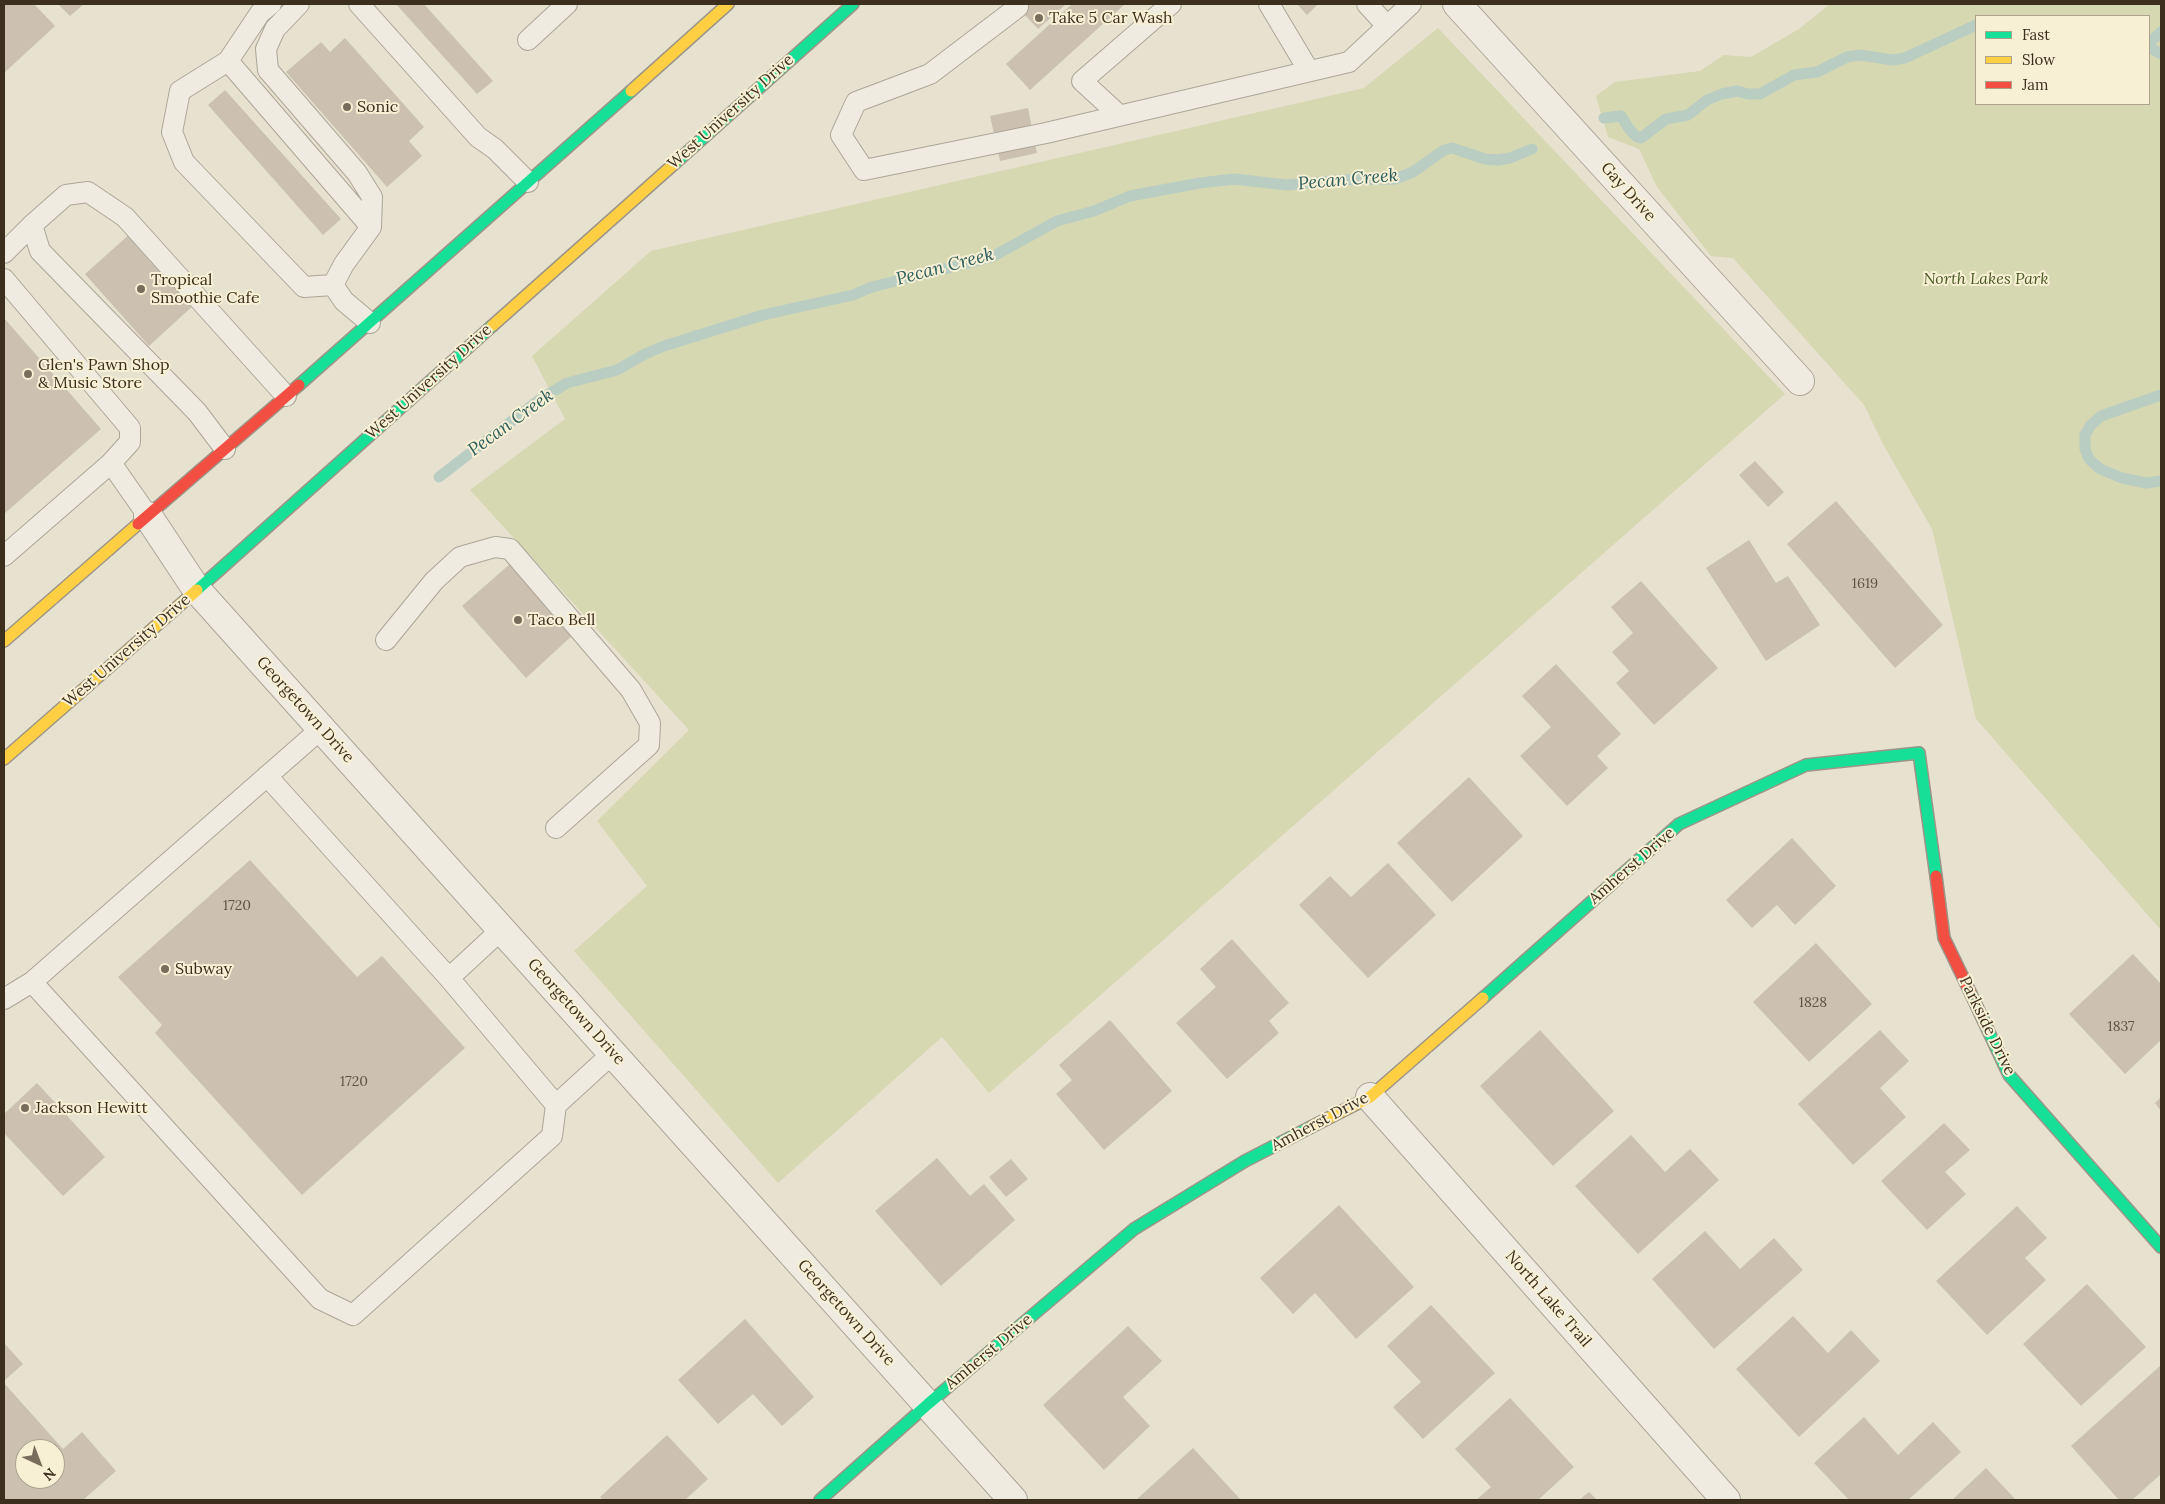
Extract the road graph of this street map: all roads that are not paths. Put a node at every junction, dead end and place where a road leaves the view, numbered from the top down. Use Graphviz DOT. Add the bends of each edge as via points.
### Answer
graph roads {
  1 [pos="271,4"];
  2 [pos="299,4"];
  3 [pos="359,4"];
  4 [pos="568,4"];
  5 [pos="728,4"];
  6 [pos="1171,4"];
  7 [pos="1269,4"];
  8 [pos="1367,4"];
  9 [pos="1411,4"];
  10 [pos="1457,4"];
  11 [pos="1018,7"];
  12 [pos="841,8"];
  13 [pos="1387,26"];
  14 [pos="528,40"];
  15 [pos="228,61"];
  16 [pos="1309,71"];
  17 [pos="1120,115"];
  18 [pos="528,182"];
  19 [pos="32,226"];
  20 [pos="371,228"];
  21 [pos="4,253"];
  22 [pos="4,279"];
  23 [pos="333,285"];
  24 [pos="370,323"];
  25 [pos="1800,381"];
  26 [pos="286,396"];
  27 [pos="225,449"];
  28 [pos="111,463"];
  29 [pos="148,516"];
  30 [pos="4,556"];
  31 [pos="197,590"];
  32 [pos="386,640"];
  33 [pos="4,641"];
  34 [pos="322,728"];
  35 [pos="1919,753"];
  36 [pos="4,759"];
  37 [pos="267,776"];
  38 [pos="556,828"];
  39 [pos="502,929"];
  40 [pos="449,978"];
  41 [pos="32,982"];
  42 [pos="4,1000"];
  43 [pos="613,1053"];
  44 [pos="1370,1097"];
  45 [pos="556,1105"];
  46 [pos="2161,1247"];
  47 [pos="928,1404"];
  48 [pos="820,1500"];
  49 [pos="1013,1500"];
  50 [pos="1726,1500"];
  1 -- 15 [label="lane" via="260,13"];
  2 -- 20 [label="lane" via="275,29 266,49 268,70 357,173 372,197"];
  3 -- 18 [label="lane" via="478,138 495,148"];
  4 -- 14 [label="lane"];
  5 -- 18 [label="main road"];
  6 -- 17 [label="lane" via="1082,81"];
  7 -- 16 [label="lane"];
  8 -- 13 [label="lane"];
  9 -- 13 [label="lane"];
  10 -- 25 [label="street, Gay Drive"];
  11 -- 17 [label="lane" via="930,74 856,102 841,135 864,170"];
  12 -- 31 [label="main road, West University Drive"];
  13 -- 16 [label="lane" via="1350,62"];
  15 -- 20 [label="lane"];
  15 -- 23 [label="lane" via="180,91 172,132 184,162 304,287"];
  16 -- 17 [label="lane"];
  18 -- 24 [label="main road"];
  19 -- 21 [label="lane"];
  19 -- 26 [label="lane" via="66,195 88,192 103,202 125,217"];
  19 -- 27 [label="lane" via="40,251 196,412"];
  20 -- 23 [label="lane"];
  22 -- 28 [label="lane" via="130,428 130,442"];
  23 -- 24 [label="lane" via="344,301"];
  24 -- 26 [label="main road"];
  26 -- 27 [label="main road"];
  27 -- 29 [label="main road"];
  28 -- 29 [label="lane"];
  28 -- 30 [label="lane"];
  29 -- 31 [label="street, Georgetown Drive"];
  29 -- 33 [label="main road"];
  31 -- 34 [label="street, Georgetown Drive"];
  31 -- 36 [label="main road, West University Drive"];
  32 -- 38 [label="lane" via="434,581 460,557 495,547 510,549 631,690 650,723 649,745"];
  34 -- 37 [label="lane"];
  34 -- 39 [label="street, Georgetown Drive"];
  35 -- 44 [label="main road, Amherst Drive" via="1806,765 1679,824"];
  35 -- 46 [label="main road, Parkside Drive" via="1944,938 2009,1075"];
  37 -- 40 [label="lane"];
  37 -- 41 [label="lane"];
  39 -- 40 [label="lane"];
  39 -- 43 [label="street, Georgetown Drive"];
  40 -- 45 [label="lane"];
  41 -- 42 [label="lane"];
  41 -- 45 [label="lane" via="320,1299 354,1315 552,1136"];
  43 -- 45 [label="lane"];
  43 -- 47 [label="street, Georgetown Drive"];
  44 -- 47 [label="main road, Amherst Drive" via="1246,1161 1134,1230"];
  44 -- 50 [label="street, North Lake Trail"];
  47 -- 48 [label="main road, Amherst Drive"];
  47 -- 49 [label="street, Georgetown Drive"];
}
